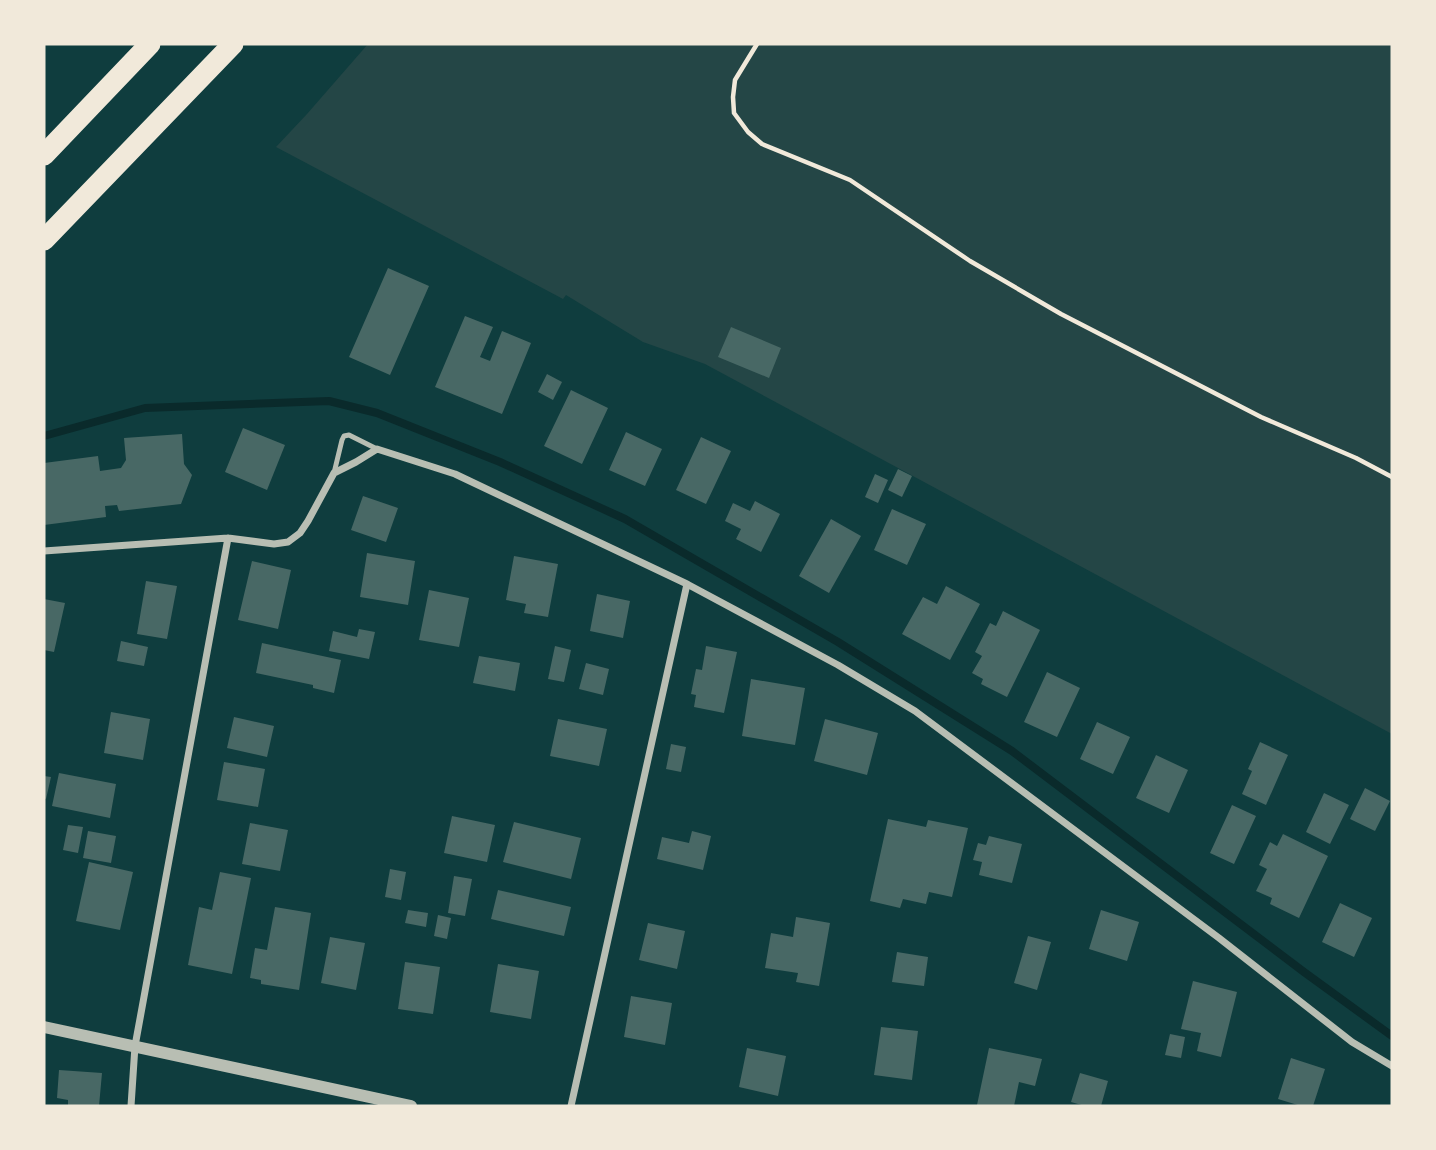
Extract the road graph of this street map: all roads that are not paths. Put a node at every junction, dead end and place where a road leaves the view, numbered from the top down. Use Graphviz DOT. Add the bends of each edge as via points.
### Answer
graph roads {
  1 [pos="150,44"];
  2 [pos="233,44"];
  3 [pos="44,155"];
  4 [pos="44,240"];
  5 [pos="377,449"];
  6 [pos="334,473"];
  7 [pos="228,538"];
  8 [pos="44,551"];
  9 [pos="687,584"];
  10 [pos="44,1027"];
  11 [pos="135,1046"];
  12 [pos="1392,1066"];
  13 [pos="131,1106"];
  14 [pos="411,1106"];
  15 [pos="571,1106"];
  1 -- 3 [label="highway"];
  2 -- 4 [label="highway"];
  5 -- 6 [label="street"];
  5 -- 6 [label="lane" via="344,436"];
  5 -- 9 [label="street" via="455,474"];
  6 -- 7 [label="street" via="300,533 288,542"];
  7 -- 8 [label="street"];
  7 -- 11 [label="street"];
  9 -- 12 [label="street" via="915,711 1352,1042"];
  9 -- 15 [label="street"];
  10 -- 11 [label="street"];
  11 -- 13 [label="street"];
  11 -- 14 [label="street"];
}
